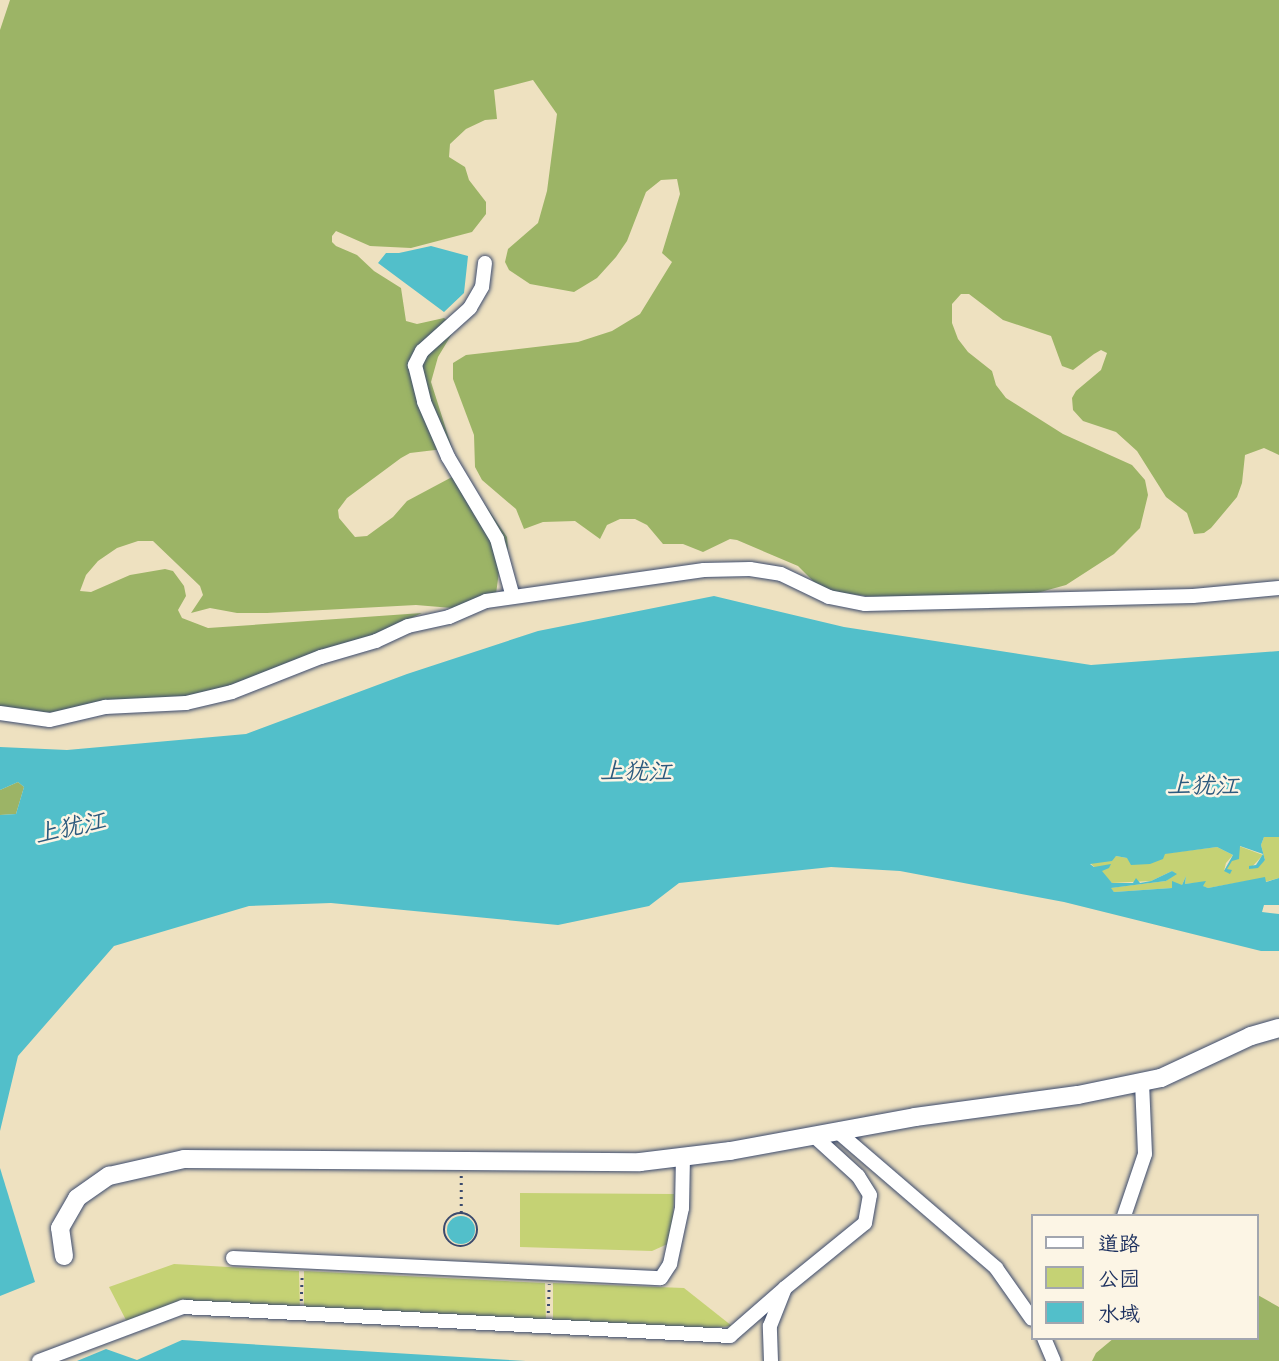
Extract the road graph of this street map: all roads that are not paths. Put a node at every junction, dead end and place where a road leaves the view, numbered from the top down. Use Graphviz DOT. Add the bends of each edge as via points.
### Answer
graph roads {
  1 [pos="485,263"];
  2 [pos="1279,588"];
  3 [pos="513,597"];
  4 [pos="0,713"];
  5 [pos="1279,1028"];
  6 [pos="1142,1082"];
  7 [pos="837,1131"];
  8 [pos="814,1136"];
  9 [pos="682,1157"];
  10 [pos="1125,1214"];
  11 [pos="64,1256"];
  12 [pos="233,1258"];
  13 [pos="785,1288"];
  14 [pos="1030,1316"];
  15 [pos="1045,1340"];
  16 [pos="39,1361"];
  17 [pos="771,1361"];
  18 [pos="1054,1361"];
  1 -- 3 [label="street" via="482,287 470,308 422,351 415,365 424,402 448,457 497,538"];
  2 -- 3 [label="street" via="1193,596 865,604 829,597 781,574 750,569 704,570"];
  3 -- 4 [label="street" via="408,626 232,692 186,703 105,707 50,720"];
  5 -- 6 [label="street"];
  6 -- 7 [label="street"];
  6 -- 10 [label="street" via="1145,1154"];
  7 -- 8 [label="street"];
  7 -- 14 [label="street" via="996,1268"];
  8 -- 9 [label="street"];
  8 -- 13 [label="street" via="858,1176 870,1195 865,1223"];
  9 -- 11 [label="street" via="640,1162 184,1159 109,1176 77,1198 60,1228"];
  9 -- 12 [label="street" via="682,1208 670,1264 661,1278"];
  13 -- 16 [label="street" via="730,1336 183,1307"];
  13 -- 17 [label="street" via="771,1326"];
  15 -- 18 [label="street"];
}
